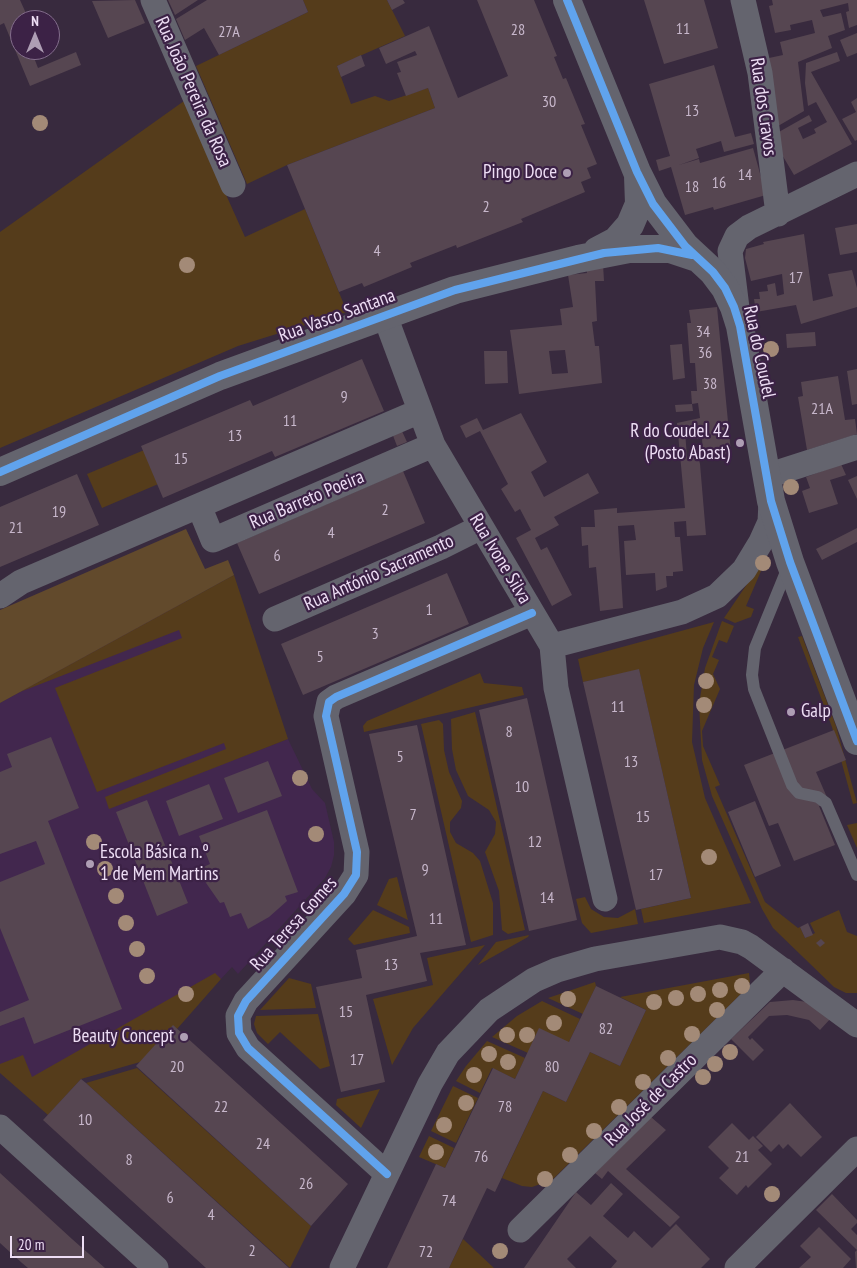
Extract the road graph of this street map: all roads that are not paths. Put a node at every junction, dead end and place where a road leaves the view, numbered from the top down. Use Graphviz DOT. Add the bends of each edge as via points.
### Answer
graph roads {
  1 [pos="152,0"];
  2 [pos="567,0"];
  3 [pos="743,0"];
  4 [pos="638,172"];
  5 [pos="857,174"];
  6 [pos="233,185"];
  7 [pos="778,214"];
  8 [pos="578,258"];
  9 [pos="698,258"];
  10 [pos="385,316"];
  11 [pos="740,326"];
  12 [pos="420,411"];
  13 [pos="434,445"];
  14 [pos="857,447"];
  15 [pos="0,472"];
  16 [pos="769,489"];
  17 [pos="198,506"];
  18 [pos="481,527"];
  19 [pos="790,562"];
  20 [pos="0,596"];
  21 [pos="532,612"];
  22 [pos="276,619"];
  23 [pos="552,646"];
  24 [pos="857,742"];
  25 [pos="857,876"];
  26 [pos="604,899"];
  27 [pos="783,970"];
  28 [pos="832,1005"];
  29 [pos="857,1010"];
  30 [pos="857,1025"];
  31 [pos="0,1126"];
  32 [pos="857,1149"];
  33 [pos="386,1174"];
  34 [pos="520,1230"];
  35 [pos="156,1268"];
  36 [pos="342,1268"];
  37 [pos="737,1268"];
  1 -- 6 [label="street, Rua João Pereira da Rosa"];
  2 -- 4 [label="street, Rua do Coudel"];
  3 -- 7 [label="street, Rua dos Cravos" via="760,72"];
  4 -- 8 [label="street, Rua Vasco Santana" via="639,204 630,225 616,241"];
  4 -- 9 [label="street, Rua do Coudel" via="663,219"];
  5 -- 7 [label="street"];
  7 -- 11 [label="street" via="742,230 733,243 731,260"];
  8 -- 9 [label="street, Rua Vasco Santana" via="629,249 658,248 677,250"];
  8 -- 10 [label="street, Rua Vasco Santana" via="455,290"];
  9 -- 11 [label="street, Rua do Coudel" via="725,288"];
  10 -- 12 [label="street, Rua Ivone Silva"];
  10 -- 15 [label="street, Rua Vasco Santana" via="220,376"];
  11 -- 16 [label="street, Rua do Coudel"];
  12 -- 13 [label="street, Rua Ivone Silva"];
  12 -- 17 [label="street, Rua Barreto Poeira"];
  13 -- 17 [label="street, Rua Barreto Poeira" via="213,540"];
  13 -- 18 [label="street, Rua Ivone Silva"];
  14 -- 16 [label="street"];
  16 -- 19 [label="street, Rua do Coudel"];
  16 -- 23 [label="street" via="770,522 761,542 744,570 717,596 682,612"];
  17 -- 20 [label="street, Rua Barreto Poeira" via="21,582"];
  18 -- 21 [label="street, Rua Ivone Silva"];
  18 -- 22 [label="street, Rua António Sacramento"];
  19 -- 24 [label="street, Rua do Coudel"];
  19 -- 25 [label="lane" via="755,648 754,689 792,785 799,793 818,797 826,803"];
  21 -- 23 [label="street, Rua Ivone Silva"];
  21 -- 33 [label="street, Rua Teresa Gomes" via="329,702 326,716 356,852 356,875 344,894 246,1001 238,1016 239,1034 248,1048"];
  23 -- 26 [label="street, Rua Ivone Silva" via="556,688"];
  27 -- 28 [label="street"];
  27 -- 33 [label="street" via="742,942 715,937 595,959 534,980 489,1010 448,1053"];
  27 -- 34 [label="street, Rua José de Castro"];
  28 -- 29 [label="street"];
  28 -- 30 [label="street"];
  31 -- 35 [label="street"];
  32 -- 37 [label="street"];
  33 -- 36 [label="street"];
}
